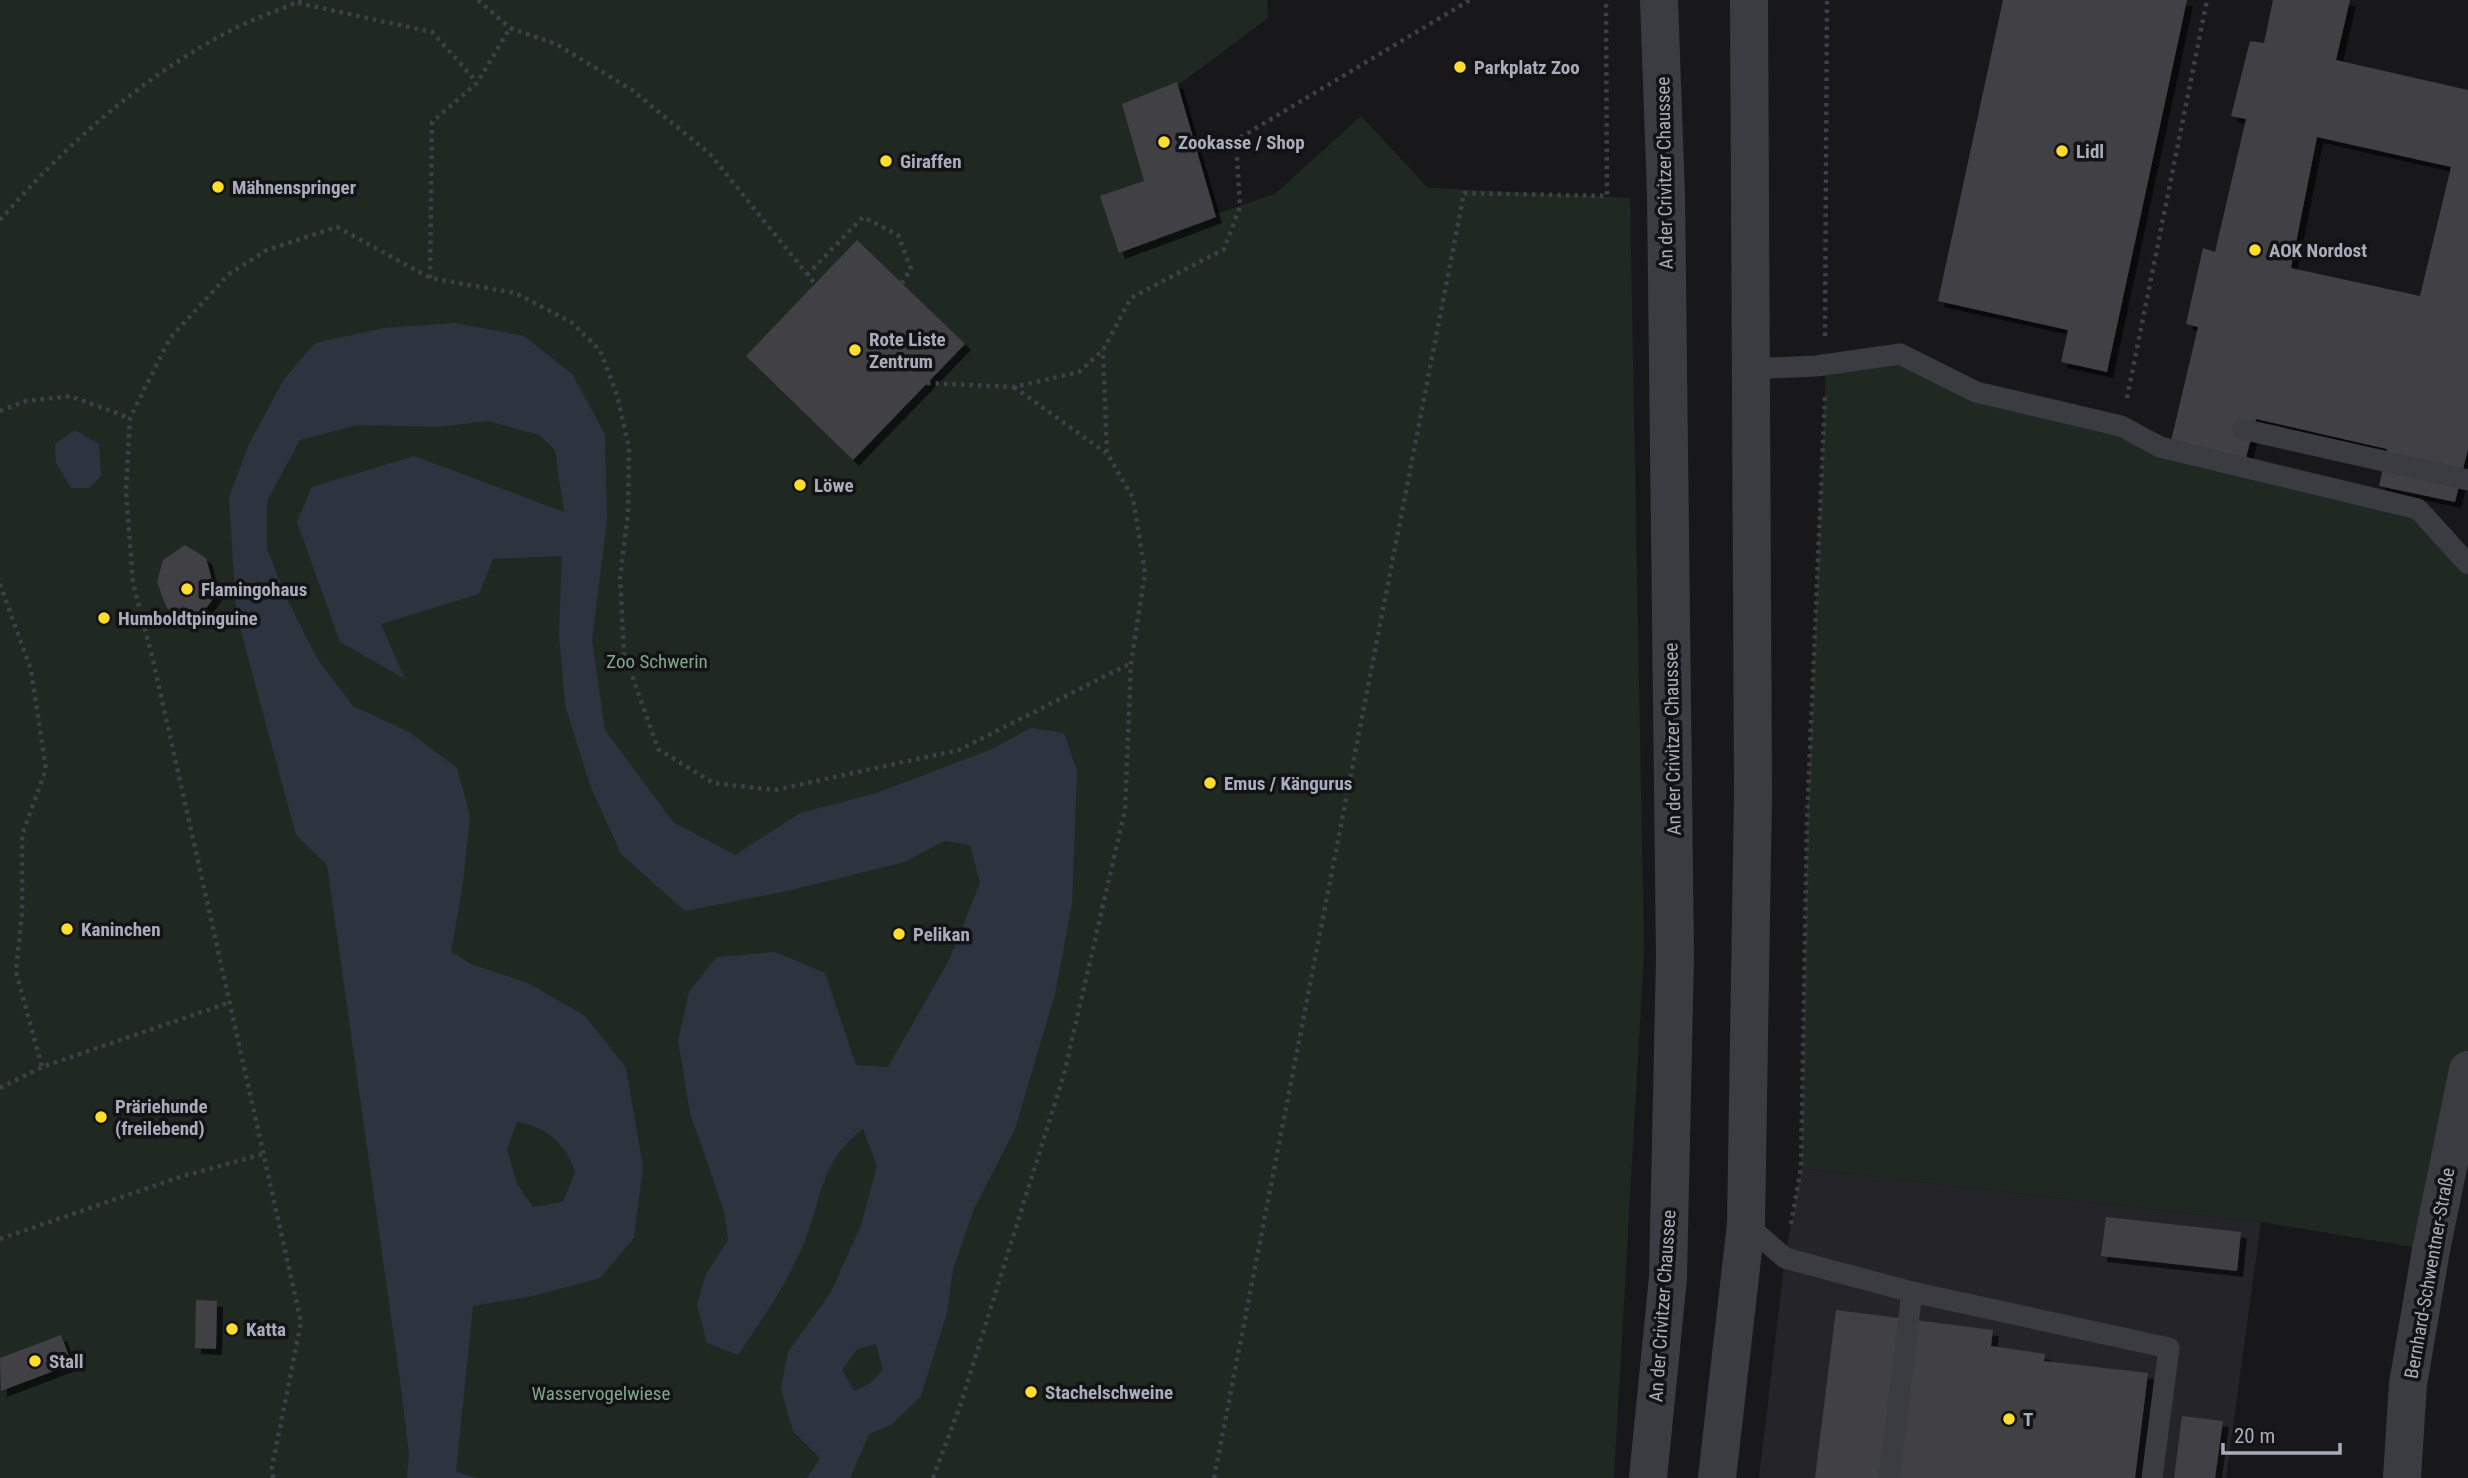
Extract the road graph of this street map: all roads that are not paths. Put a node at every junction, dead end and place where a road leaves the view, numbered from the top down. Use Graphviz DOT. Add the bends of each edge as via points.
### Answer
graph roads {
  1 [pos="1659,0"];
  2 [pos="1751,8"];
  3 [pos="1749,369"];
  4 [pos="2242,429"];
  5 [pos="2468,480"];
  6 [pos="2467,564"];
  7 [pos="2468,1070"];
  8 [pos="1746,1224"];
  9 [pos="1912,1292"];
  10 [pos="1648,1478"];
  11 [pos="1717,1478"];
  12 [pos="1889,1478"];
  13 [pos="2152,1478"];
  14 [pos="2402,1478"];
  1 -- 10 [label="street, An der Crivitzer Chaussee" via="1666,195 1675,957 1668,1278"];
  2 -- 3 [label="street"];
  3 -- 6 [label="lane" via="1826,365 1900,354 1976,392 2121,426 2160,447 2417,509"];
  3 -- 8 [label="street" via="1753,794"];
  4 -- 5 [label="lane"];
  7 -- 14 [label="street, Bernhard-Schwentner-Straße" via="2409,1384"];
  8 -- 9 [label="lane" via="1785,1258"];
  8 -- 11 [label="street"];
  9 -- 12 [label="lane"];
  9 -- 13 [label="lane" via="2169,1348"];
}
